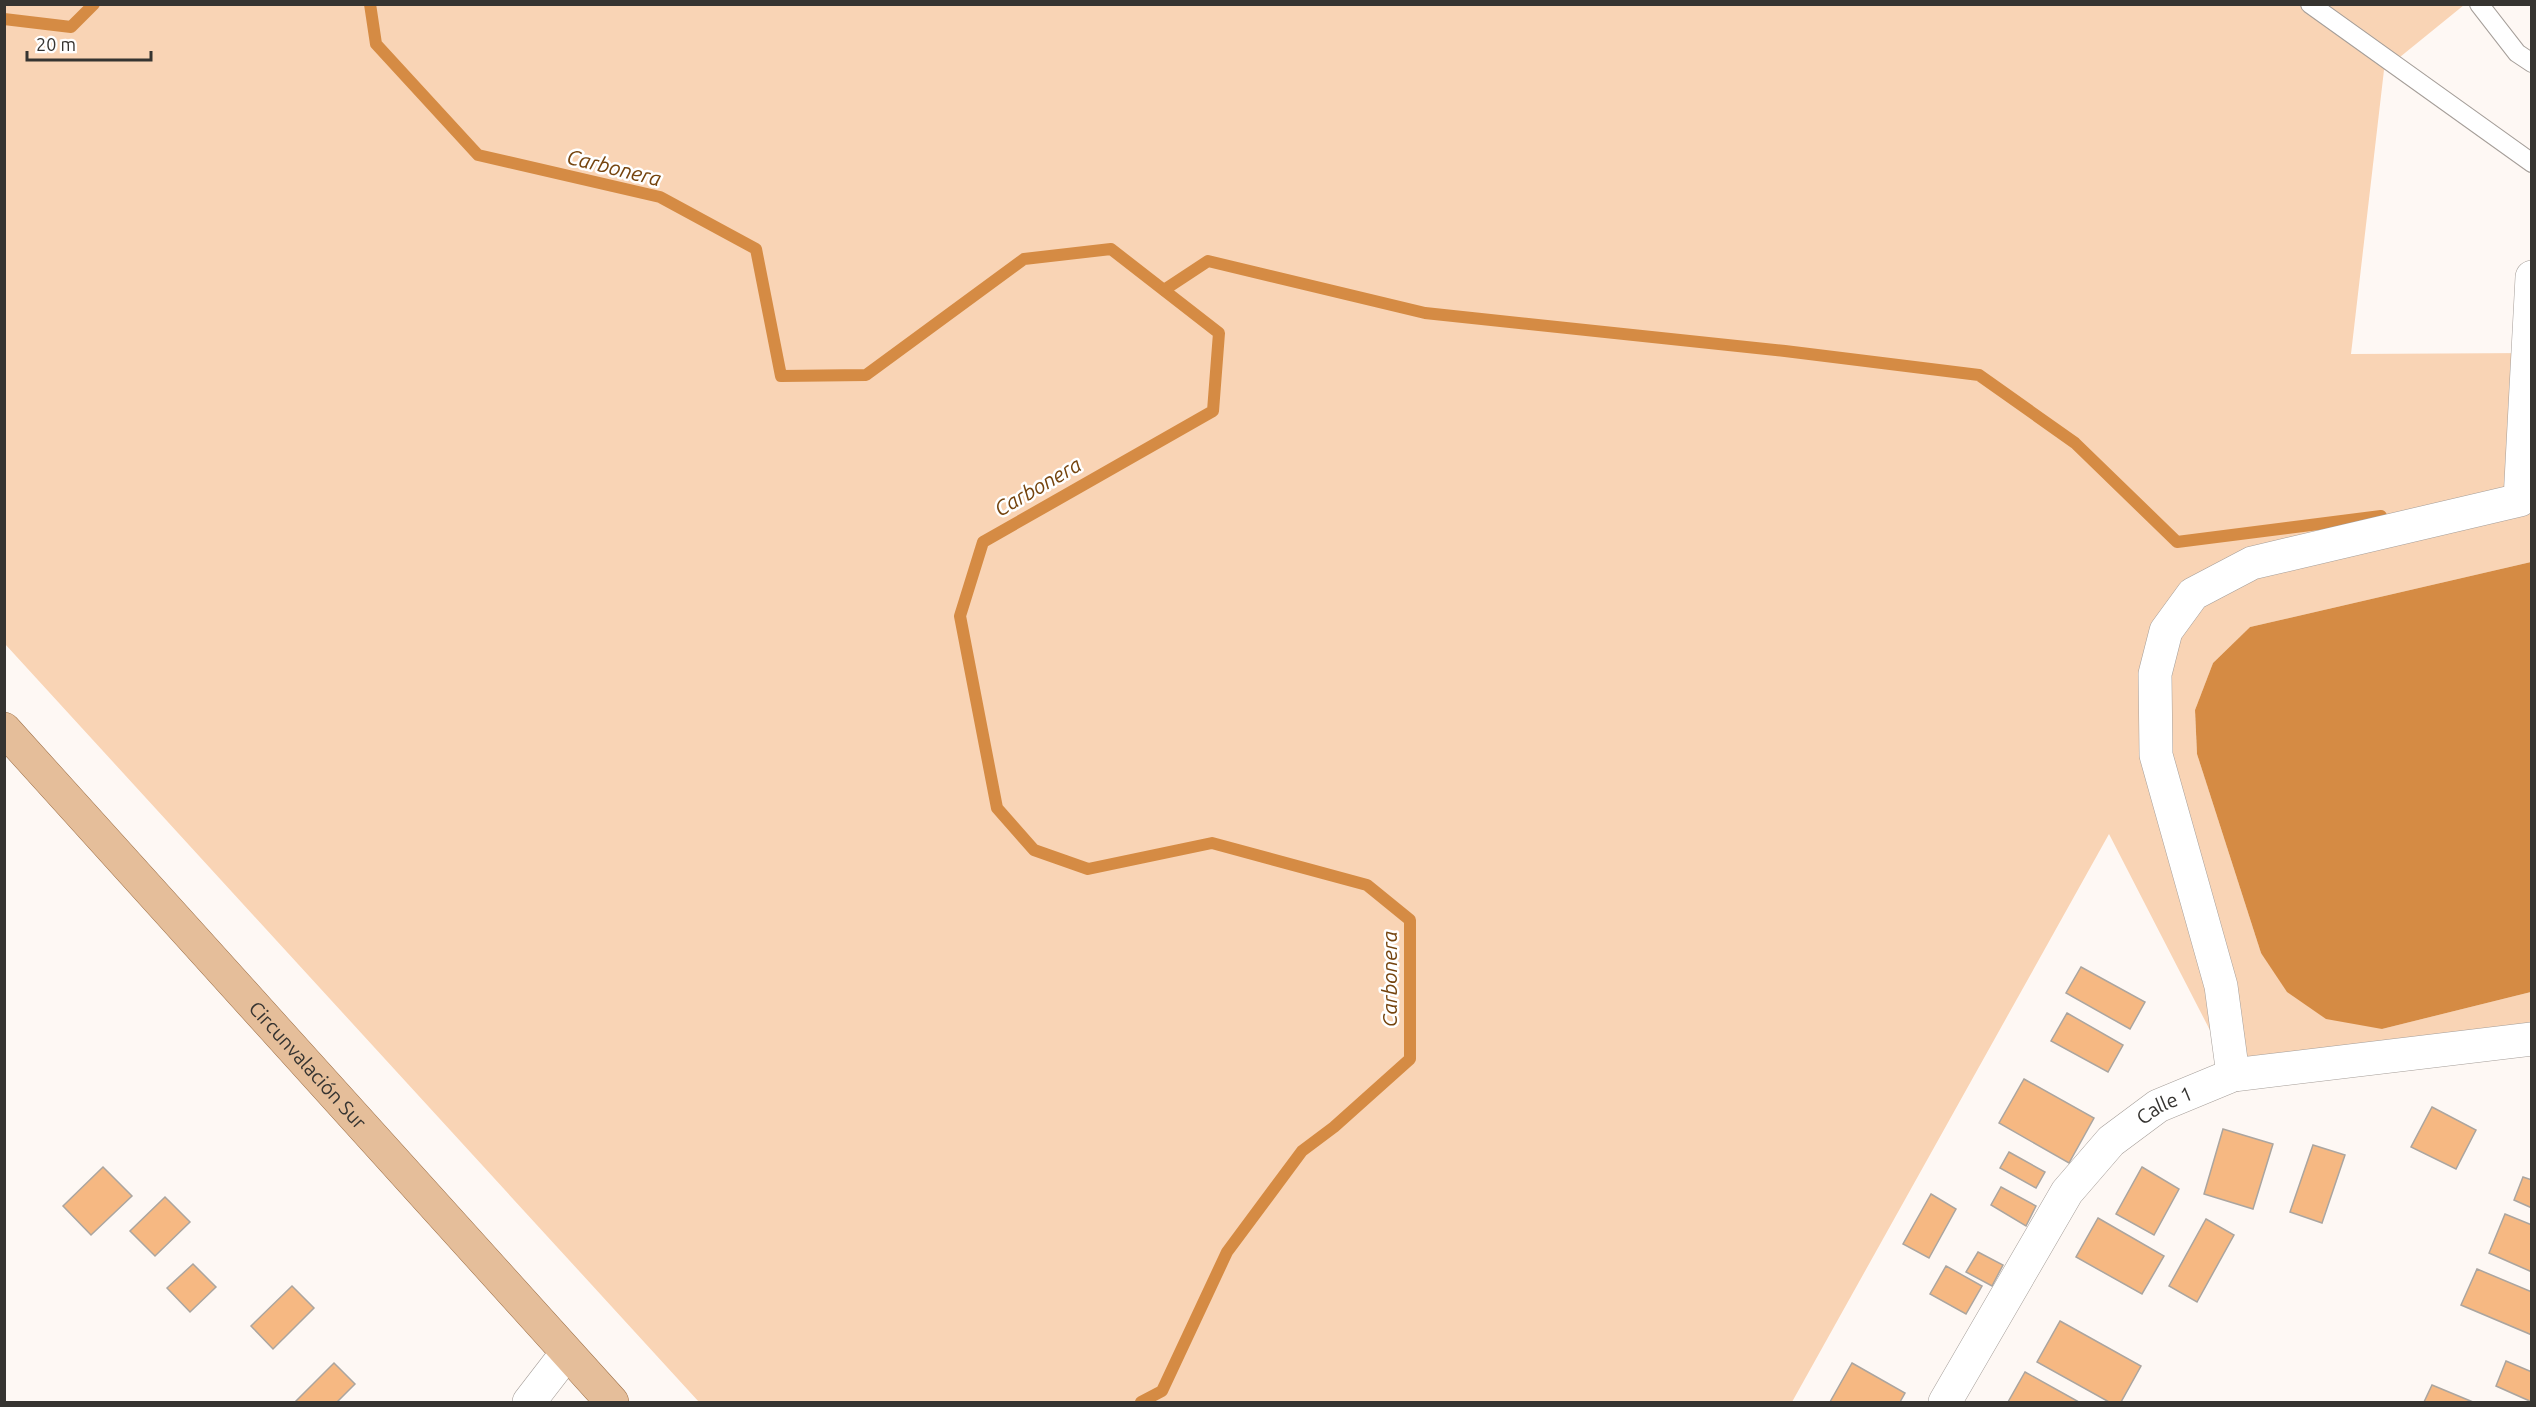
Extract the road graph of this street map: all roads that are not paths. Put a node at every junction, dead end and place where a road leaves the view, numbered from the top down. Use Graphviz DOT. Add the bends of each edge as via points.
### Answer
graph roads {
  1 [pos="2310,4"];
  2 [pos="2479,4"];
  3 [pos="2532,63"];
  4 [pos="2532,163"];
  5 [pos="2532,276"];
  6 [pos="4,729"];
  7 [pos="2532,1039"];
  8 [pos="2233,1075"];
  9 [pos="566,1354"];
  10 [pos="530,1402"];
  11 [pos="612,1402"];
  12 [pos="1945,1402"];
  1 -- 4 [label="lane"];
  2 -- 3 [label="lane" via="2517,53"];
  5 -- 8 [label="street" via="2520,500 2252,563 2193,594 2166,631 2155,674 2156,754 2221,986"];
  6 -- 9 [label="main road, Circunvalación Sur"];
  7 -- 8 [label="street, Calle 1"];
  8 -- 12 [label="street, Calle 1" via="2158,1106 2111,1141 2067,1192"];
  9 -- 10 [label="street"];
  9 -- 11 [label="main road, Circunvalación Sur"];
}
